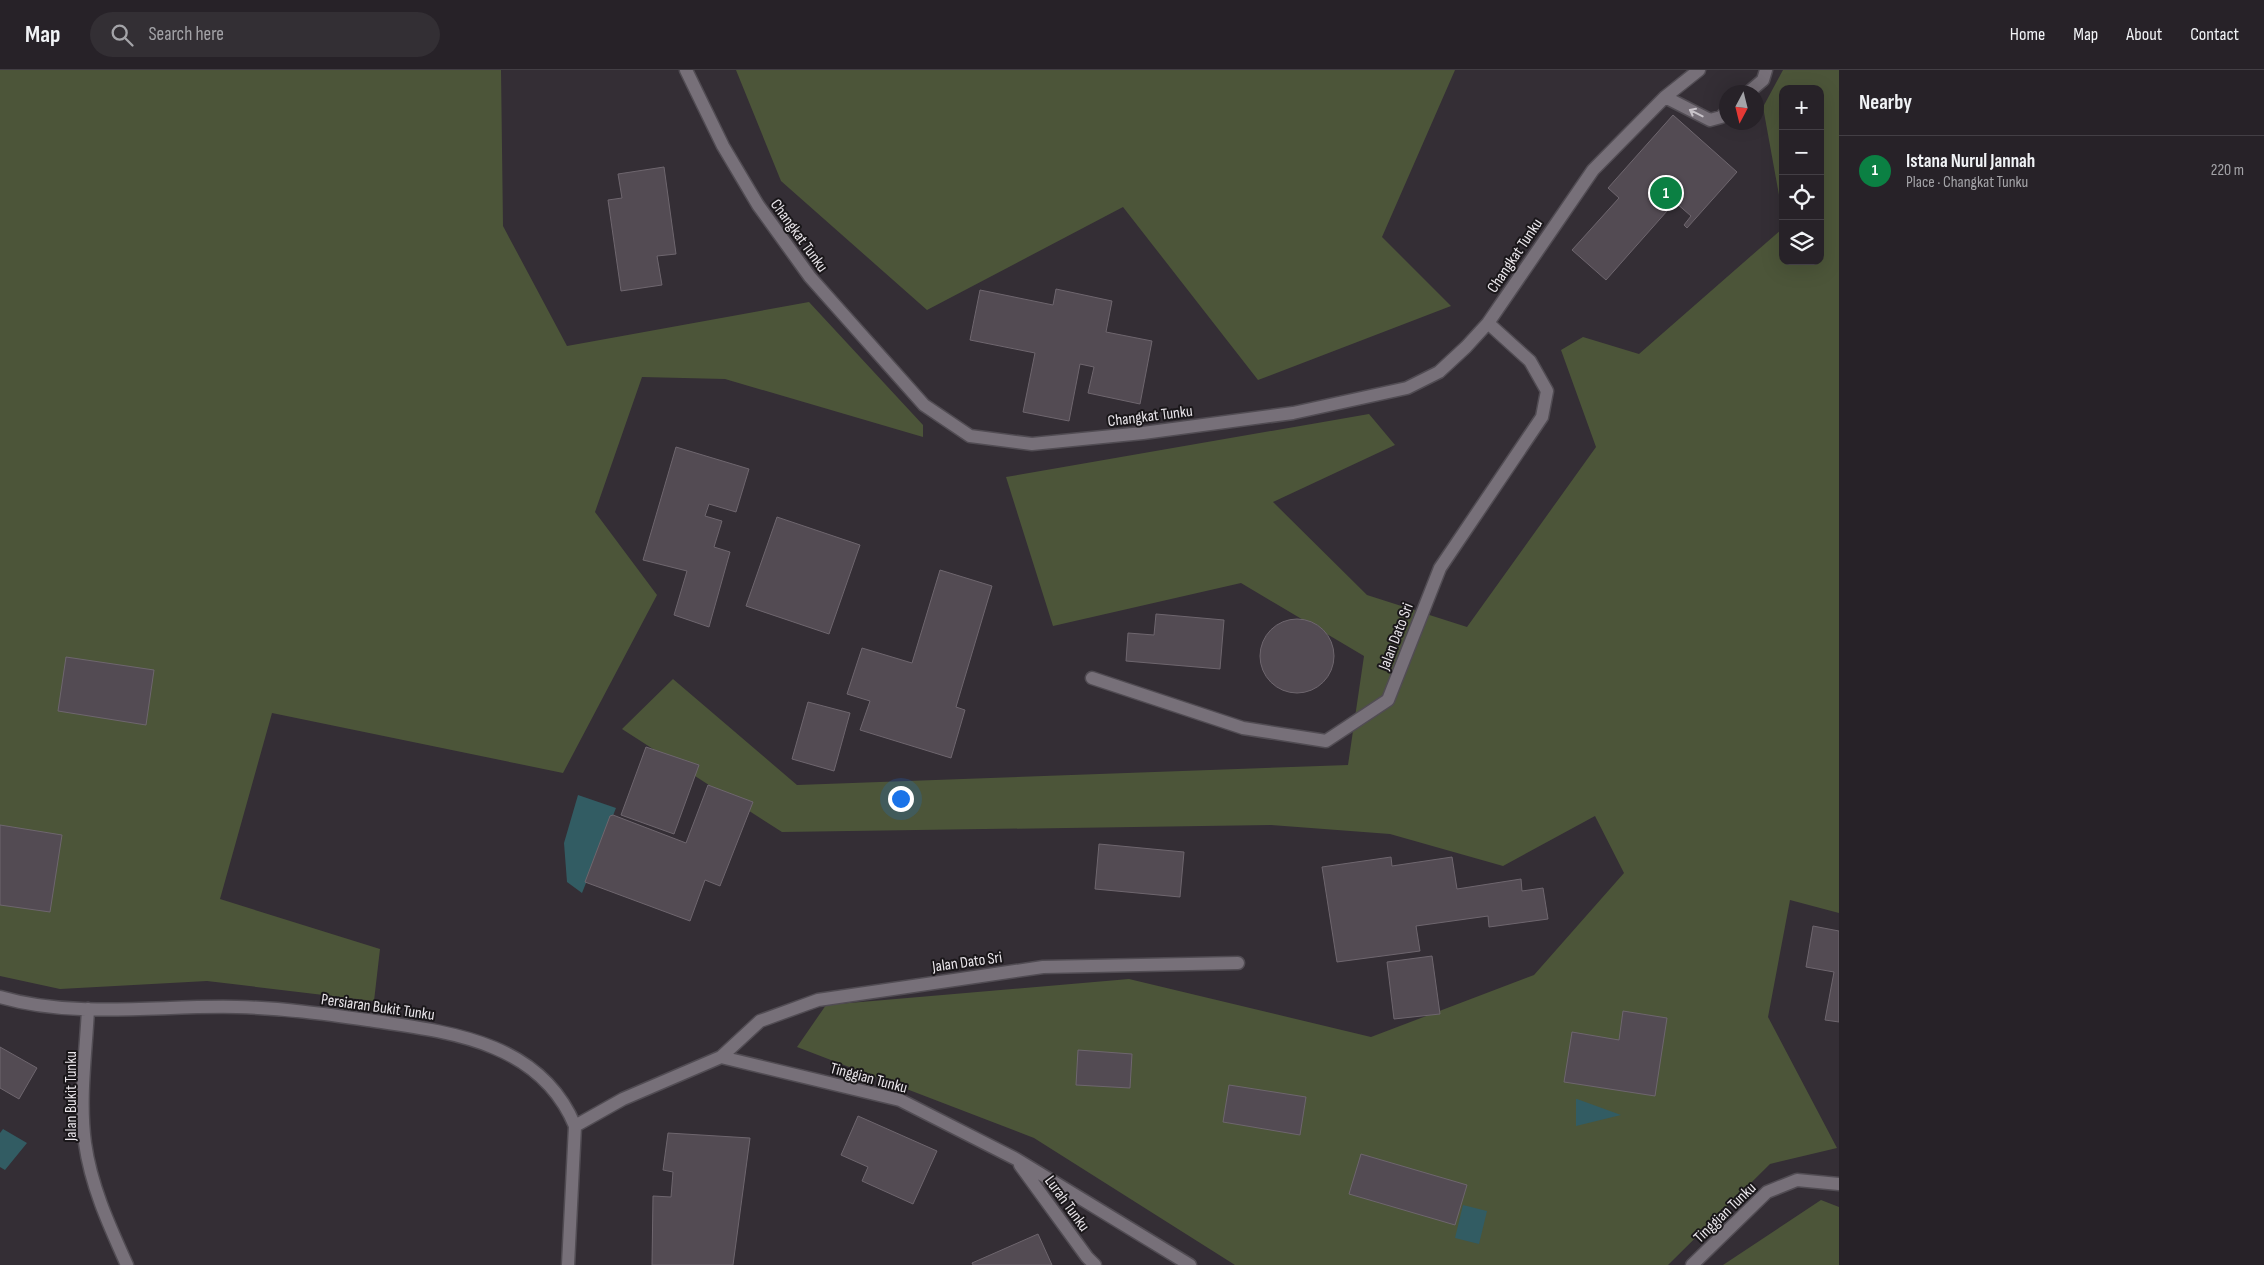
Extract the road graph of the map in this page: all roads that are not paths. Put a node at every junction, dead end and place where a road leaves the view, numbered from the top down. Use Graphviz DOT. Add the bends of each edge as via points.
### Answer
graph roads {
  1 [pos="686,70"];
  2 [pos="1699,70"];
  3 [pos="1766,70"];
  4 [pos="1757,85"];
  5 [pos="1666,97"];
  6 [pos="1719,118"];
  7 [pos="1488,323"];
  8 [pos="1092,678"];
  9 [pos="1238,963"];
  10 [pos="0,997"];
  11 [pos="88,1009"];
  12 [pos="721,1058"];
  13 [pos="575,1126"];
  14 [pos="1016,1159"];
  15 [pos="1839,1184"];
  16 [pos="128,1265"];
  17 [pos="568,1265"];
  18 [pos="1095,1265"];
  19 [pos="1190,1265"];
  20 [pos="1692,1265"];
  1 -- 7 [label="street, Changkat Tunku" via="728,155 758,205 810,278 924,405 970,436 1032,444 1293,413 1407,388 1439,372"];
  2 -- 5 [label="street, Changkat Tunku"];
  3 -- 4 [label="street"];
  6 -- 5 [label="street, one-way" via="1710,120"];
  5 -- 7 [label="street, Changkat Tunku" via="1593,170"];
  7 -- 8 [label="street, Jalan Dato Sri" via="1530,361 1547,391 1542,417 1440,568 1388,700 1326,741 1243,728"];
  9 -- 12 [label="street, Jalan Dato Sri" via="1043,967 818,1000 760,1021"];
  10 -- 11 [label="street, Persiaran Bukit Tunku"];
  11 -- 13 [label="street, Persiaran Bukit Tunku" via="238,1007 335,1016 459,1035 493,1046 524,1065 552,1087 567,1106"];
  11 -- 16 [label="street, Jalan Bukit Tunku" via="83,1113 85,1142 103,1212"];
  12 -- 13 [label="street" via="623,1099"];
  12 -- 14 [label="street, Tinggian Tunku" via="900,1100"];
  13 -- 17 [label="street, Persiaran Bukit Tunku"];
  14 -- 18 [label="street, Lurah Tunku"];
  14 -- 19 [label="street, Tinggian Tunku"];
  15 -- 20 [label="street, Tinggian Tunku" via="1797,1180 1766,1192"];
}
